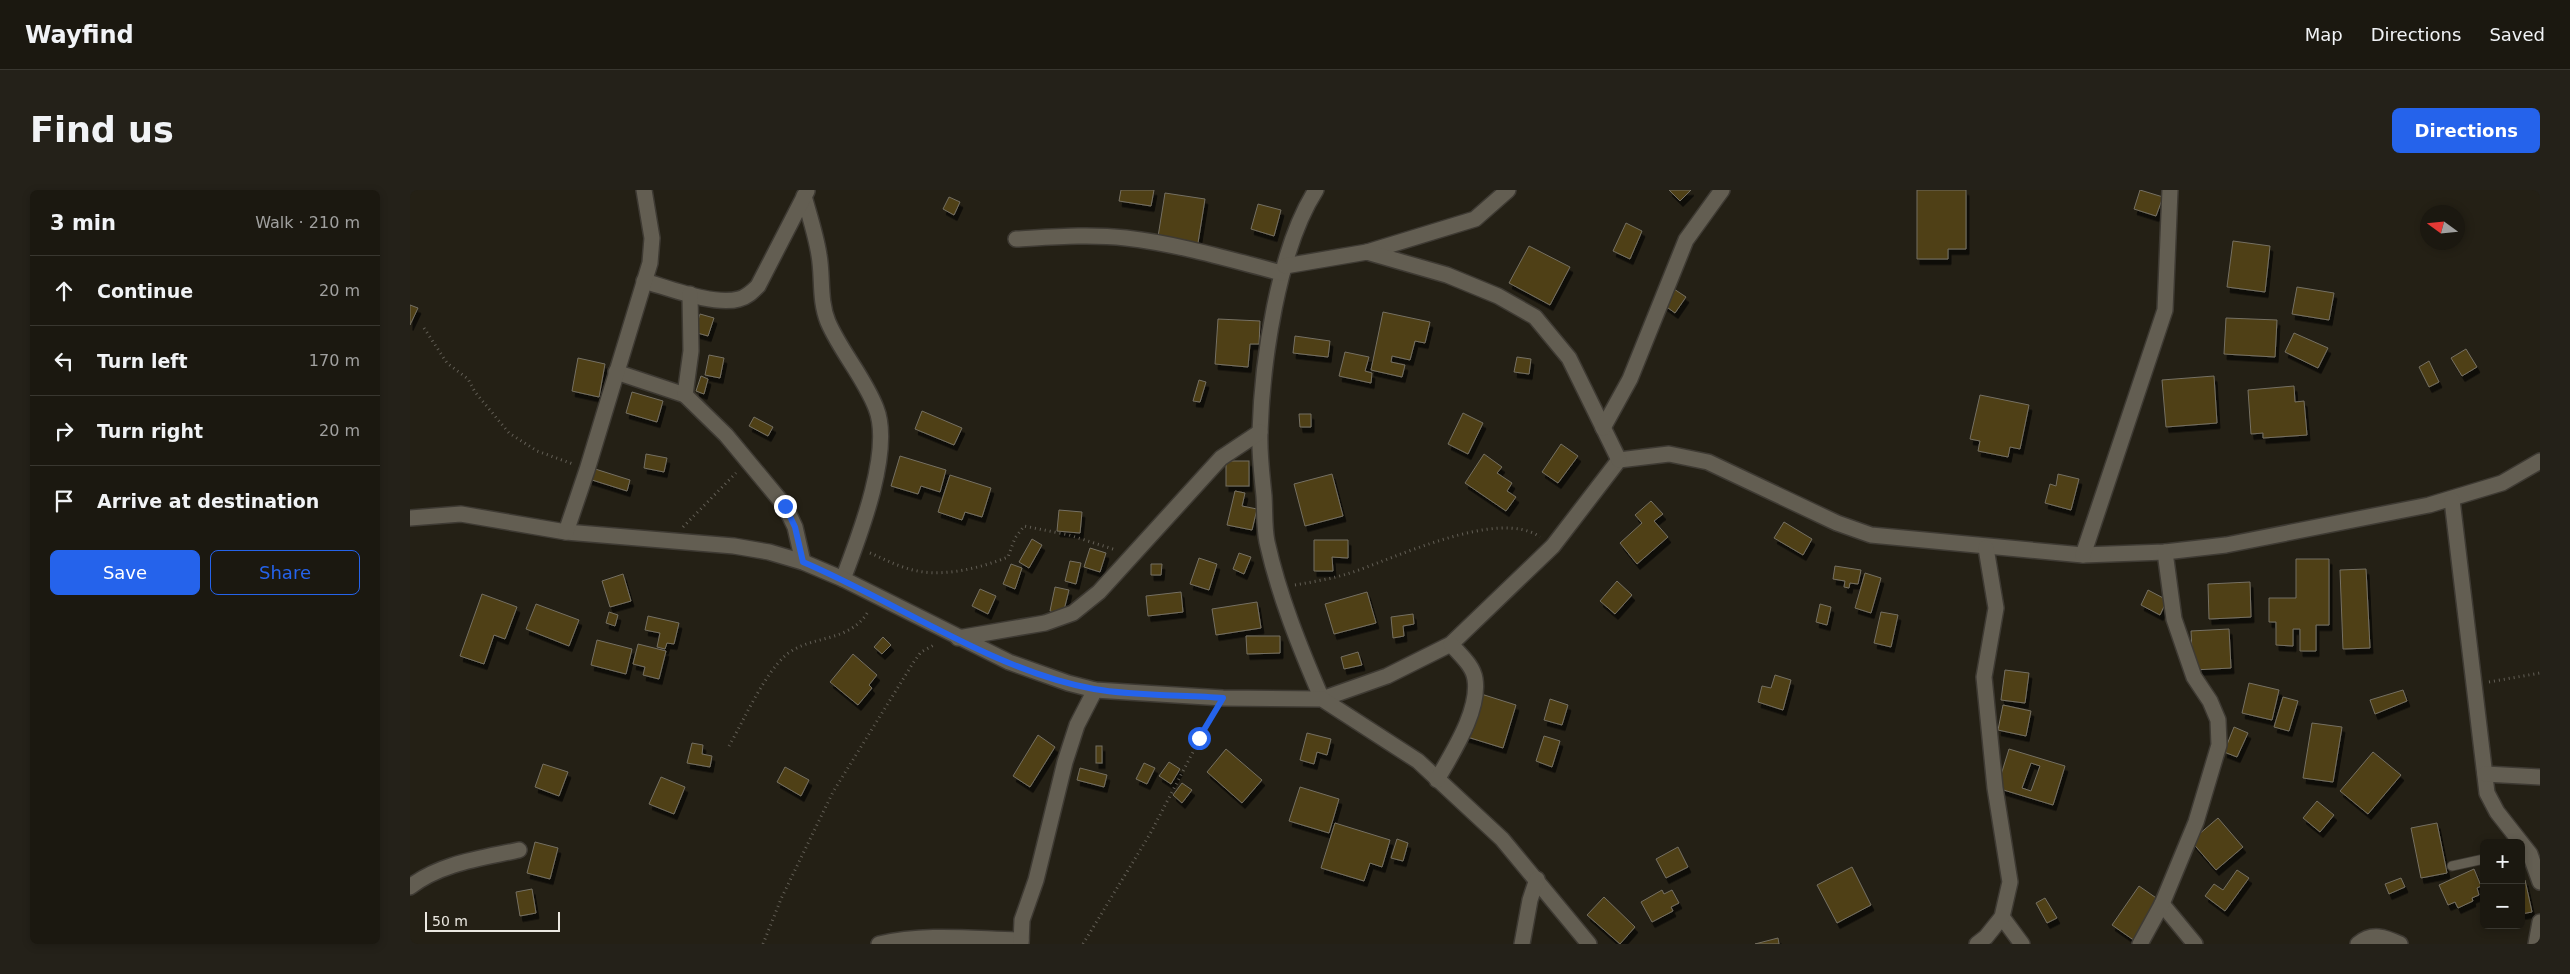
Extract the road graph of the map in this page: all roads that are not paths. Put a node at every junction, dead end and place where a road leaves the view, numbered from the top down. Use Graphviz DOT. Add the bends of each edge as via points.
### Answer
graph roads {
  1 [pos="644,190"];
  2 [pos="1316,190"];
  3 [pos="1508,190"];
  4 [pos="1722,190"];
  5 [pos="2170,190"];
  6 [pos="806,193"];
  7 [pos="1016,239"];
  8 [pos="1367,252"];
  9 [pos="1284,269"];
  10 [pos="644,280"];
  11 [pos="690,294"];
  12 [pos="616,372"];
  13 [pos="685,395"];
  14 [pos="1603,428"];
  15 [pos="1260,432"];
  16 [pos="1619,460"];
  17 [pos="2540,461"];
  18 [pos="2452,500"];
  19 [pos="410,518"];
  20 [pos="566,532"];
  21 [pos="1986,548"];
  22 [pos="2166,552"];
  23 [pos="2083,555"];
  24 [pos="803,562"];
  25 [pos="843,579"];
  26 [pos="958,638"];
  27 [pos="1451,644"];
  28 [pos="1095,690"];
  29 [pos="1322,699"];
  30 [pos="2485,774"];
  31 [pos="2540,777"];
  32 [pos="1437,780"];
  33 [pos="2518,839"];
  34 [pos="2525,848"];
  35 [pos="519,850"];
  36 [pos="2480,860"];
  37 [pos="2452,866"];
  38 [pos="1537,880"];
  39 [pos="2540,882"];
  40 [pos="410,887"];
  41 [pos="2162,904"];
  42 [pos="2002,916"];
  43 [pos="2540,922"];
  44 [pos="1021,942"];
  45 [pos="879,944"];
  46 [pos="1522,944"];
  47 [pos="1589,944"];
  48 [pos="1977,944"];
  49 [pos="2022,944"];
  50 [pos="2140,944"];
  51 [pos="2195,944"];
  52 [pos="2358,944"];
  53 [pos="2400,944"];
  54 [pos="2536,944"];
  1 -- 10 [label="street" via="652,238 650,263"];
  2 -- 9 [label="street" via="1304,210"];
  3 -- 8 [label="street" via="1475,219"];
  4 -- 14 [label="street" via="1686,240 1630,378"];
  5 -- 23 [label="street" via="2166,310"];
  6 -- 11 [label="street" via="758,286 748,296 723,300"];
  6 -- 25 [label="street" via="819,253 821,294 828,321 866,385 882,430 880,459 856,546"];
  7 -- 9 [label="street" via="1127,238"];
  8 -- 9 [label="street"];
  8 -- 14 [label="street" via="1447,275 1498,296 1534,317 1569,358"];
  9 -- 15 [label="street" via="1266,362"];
  10 -- 11 [label="street"];
  10 -- 12 [label="street"];
  11 -- 13 [label="street" via="691,351"];
  12 -- 13 [label="street"];
  12 -- 20 [label="street"];
  13 -- 24 [label="street" via="726,435 785,506 795,527"];
  14 -- 16 [label="street"];
  15 -- 26 [label="street" via="1221,458 1099,592 1073,613 1045,623"];
  15 -- 29 [label="street" via="1267,540 1280,589"];
  16 -- 21 [label="street" via="1669,454 1708,462 1837,524 1870,535"];
  16 -- 27 [label="street" via="1553,546"];
  17 -- 18 [label="street" via="2502,483"];
  18 -- 22 [label="street" via="2236,543"];
  18 -- 30 [label="street"];
  19 -- 20 [label="street" via="461,514"];
  20 -- 24 [label="street" via="734,546"];
  21 -- 23 [label="street"];
  21 -- 42 [label="street" via="1996,608 1984,677 1995,788 2010,882"];
  22 -- 23 [label="street"];
  22 -- 41 [label="street" via="2174,619 2194,677 2218,720 2219,745 2196,822"];
  24 -- 25 [label="street"];
  25 -- 26 [label="street"];
  26 -- 28 [label="street" via="1009,662"];
  27 -- 29 [label="street" via="1387,676"];
  27 -- 32 [label="street" via="1475,678 1474,700 1461,735"];
  28 -- 29 [label="street" via="1223,698"];
  28 -- 44 [label="street" via="1077,725 1065,762 1036,880 1022,920"];
  29 -- 32 [label="street" via="1418,761"];
  30 -- 31 [label="street"];
  30 -- 33 [label="street" via="2487,793"];
  32 -- 38 [label="street" via="1502,839"];
  34 -- 39 [label="street"];
  35 -- 40 [label="street" via="465,862 424,876"];
  36 -- 37 [label="lane"];
  38 -- 46 [label="street"];
  38 -- 47 [label="street"];
  41 -- 50 [label="street"];
  41 -- 51 [label="street"];
  42 -- 48 [label="street"];
  42 -- 49 [label="street"];
  43 -- 54 [label="street"];
  44 -- 45 [label="street" via="935,936"];
  52 -- 53 [label="street" via="2378,936"];
}
